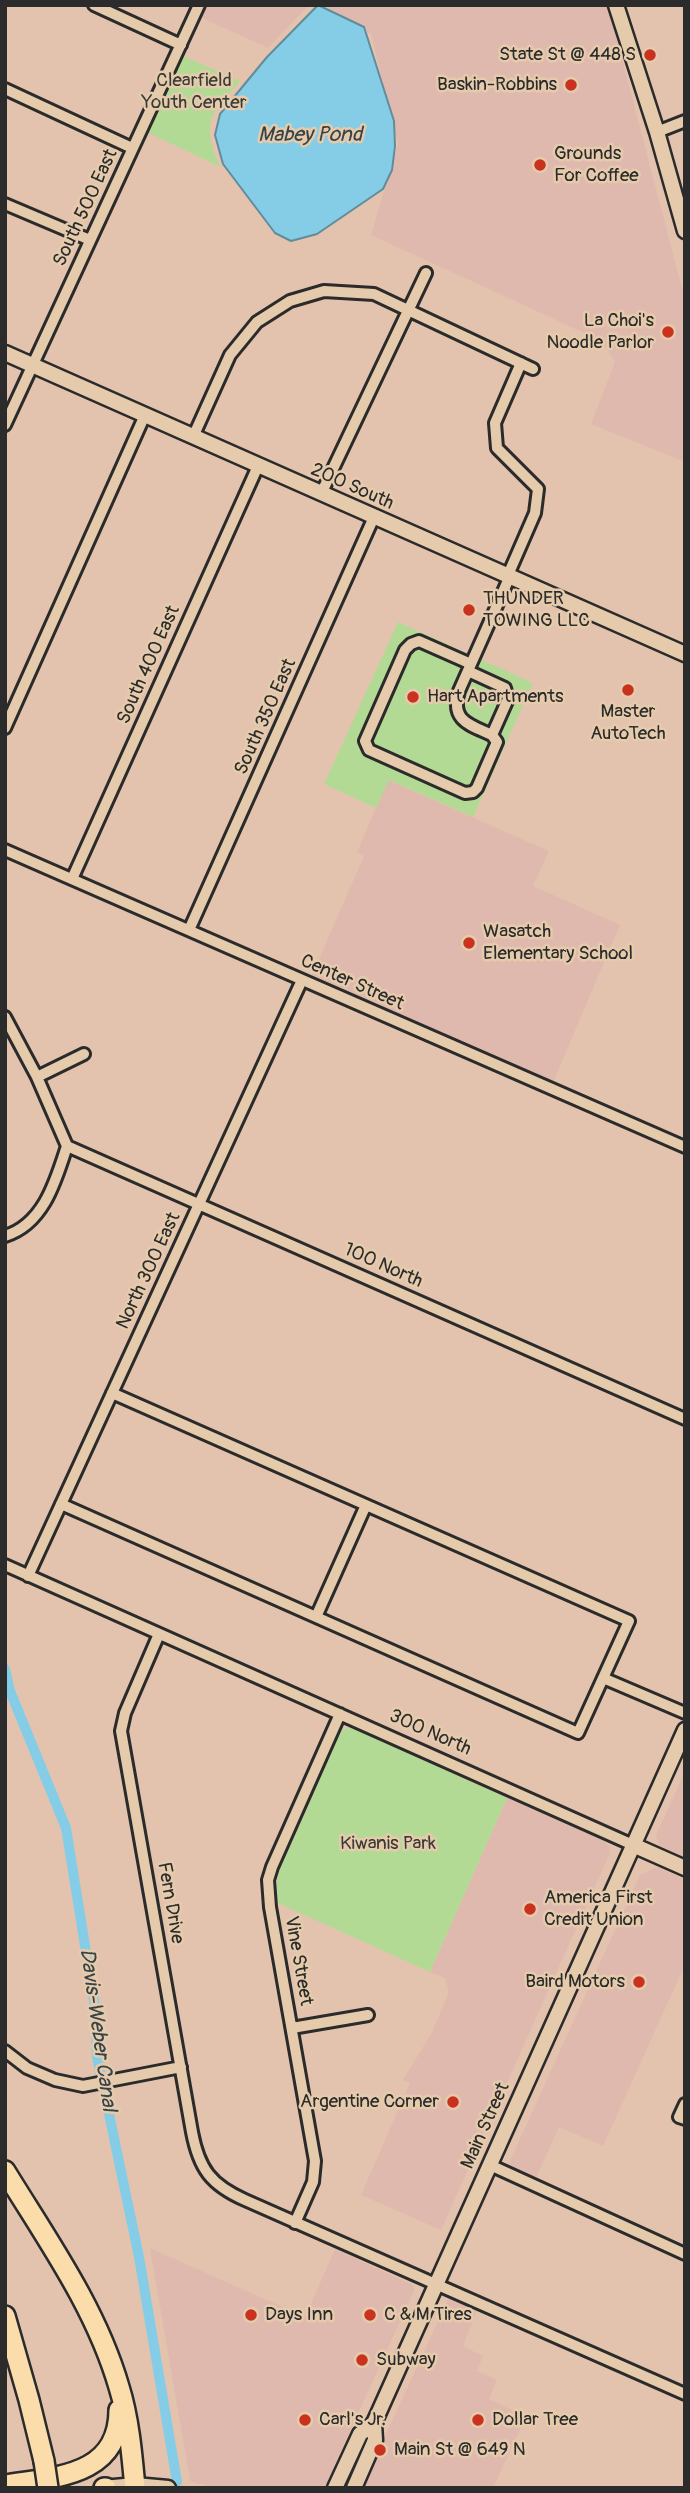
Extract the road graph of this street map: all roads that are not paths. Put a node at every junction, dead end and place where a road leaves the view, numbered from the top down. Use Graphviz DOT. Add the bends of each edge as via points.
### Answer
graph roads {
  1 [pos="94,5"];
  2 [pos="199,5"];
  3 [pos="616,5"];
  4 [pos="181,45"];
  5 [pos="5,89"];
  6 [pos="685,121"];
  7 [pos="657,132"];
  8 [pos="132,148"];
  9 [pos="5,204"];
  10 [pos="685,231"];
  11 [pos="90,240"];
  12 [pos="426,273"];
  13 [pos="408,310"];
  14 [pos="5,353"];
  15 [pos="521,363"];
  16 [pos="32,365"];
  17 [pos="533,369"];
  18 [pos="145,415"];
  19 [pos="5,425"];
  20 [pos="193,437"];
  21 [pos="258,466"];
  22 [pos="321,494"];
  23 [pos="374,517"];
  24 [pos="509,575"];
  25 [pos="685,654"];
  26 [pos="469,668"];
  27 [pos="5,728"];
  28 [pos="492,735"];
  29 [pos="5,850"];
  30 [pos="72,879"];
  31 [pos="189,930"];
  32 [pos="302,980"];
  33 [pos="5,1017"];
  34 [pos="84,1054"];
  35 [pos="37,1077"];
  36 [pos="67,1146"];
  37 [pos="685,1147"];
  38 [pos="199,1204"];
  39 [pos="5,1236"];
  40 [pos="112,1393"];
  41 [pos="685,1419"];
  42 [pos="61,1504"];
  43 [pos="366,1505"];
  44 [pos="5,1565"];
  45 [pos="29,1576"];
  46 [pos="316,1617"];
  47 [pos="159,1634"];
  48 [pos="603,1678"];
  49 [pos="685,1713"];
  50 [pos="340,1714"];
  51 [pos="685,1730"];
  52 [pos="633,1845"];
  53 [pos="685,1868"];
  54 [pos="368,2015"];
  55 [pos="292,2028"];
  56 [pos="5,2051"];
  57 [pos="181,2067"];
  58 [pos="685,2104"];
  59 [pos="682,2118"];
  60 [pos="490,2165"];
  61 [pos="5,2171"];
  62 [pos="295,2223"];
  63 [pos="685,2254"];
  64 [pos="436,2284"];
  65 [pos="5,2316"];
  66 [pos="110,2364"];
  67 [pos="685,2394"];
  68 [pos="374,2423"];
  69 [pos="5,2485"];
  70 [pos="135,2487"];
  71 [pos="48,2488"];
  72 [pos="104,2488"];
  73 [pos="168,2488"];
  74 [pos="335,2488"];
  75 [pos="354,2488"];
  1 -- 4 [label="street"];
  2 -- 4 [label="street, South 500 East"];
  3 -- 7 [label="main road"];
  4 -- 8 [label="street, South 500 East"];
  5 -- 8 [label="street"];
  6 -- 7 [label="street"];
  7 -- 10 [label="main road"];
  8 -- 11 [label="street, South 500 East"];
  9 -- 11 [label="street"];
  11 -- 16 [label="street, South 500 East"];
  12 -- 13 [label="street"];
  13 -- 15 [label="street"];
  13 -- 20 [label="street" via="374,294 324,291 290,301 257,321 230,355"];
  13 -- 22 [label="street"];
  14 -- 16 [label="main road, 200 South"];
  15 -- 17 [label="street"];
  15 -- 24 [label="street" via="495,423 497,449 538,489 536,513"];
  16 -- 18 [label="main road, 200 South"];
  16 -- 19 [label="street, South 500 East"];
  18 -- 20 [label="main road, 200 South"];
  18 -- 27 [label="street"];
  20 -- 21 [label="main road, 200 South"];
  21 -- 22 [label="main road, 200 South"];
  21 -- 30 [label="street, South 400 East"];
  22 -- 23 [label="main road, 200 South"];
  23 -- 24 [label="main road, 200 South"];
  23 -- 31 [label="street, South 350 East"];
  24 -- 25 [label="main road, 200 South"];
  24 -- 26 [label="street"];
  26 -- 28 [label="street" via="456,699 459,715 465,723"];
  26 -- 28 [label="street" via="508,694"];
  26 -- 28 [label="street" via="419,641 411,644 366,746 465,793 477,789 497,742"];
  29 -- 30 [label="street, Center Street"];
  30 -- 31 [label="street, Center Street"];
  31 -- 32 [label="street, Center Street"];
  32 -- 37 [label="street, Center Street"];
  32 -- 38 [label="street, North 300 East"];
  33 -- 35 [label="street"];
  34 -- 35 [label="street"];
  35 -- 36 [label="street"];
  36 -- 38 [label="street, 100 North"];
  36 -- 39 [label="street" via="54,1186 35,1218"];
  38 -- 40 [label="street, North 300 East"];
  38 -- 41 [label="street, 100 North"];
  40 -- 42 [label="street, North 300 East"];
  40 -- 43 [label="street"];
  42 -- 45 [label="street, North 300 East"];
  42 -- 46 [label="street"];
  43 -- 46 [label="street"];
  43 -- 48 [label="street" via="629,1621"];
  44 -- 45 [label="street, 300 North"];
  45 -- 47 [label="street, 300 North"];
  46 -- 48 [label="street" via="578,1733"];
  47 -- 50 [label="street, 300 North"];
  47 -- 57 [label="street, Fern Drive" via="121,1731"];
  48 -- 49 [label="street"];
  50 -- 52 [label="street, 300 North"];
  50 -- 55 [label="street, Vine Street" via="268,1881"];
  51 -- 52 [label="main road, Main Street"];
  52 -- 53 [label="main road, 300 North"];
  52 -- 60 [label="main road, Main Street"];
  54 -- 55 [label="street"];
  55 -- 62 [label="street, Vine Street" via="315,2166"];
  56 -- 57 [label="street" via="27,2068 83,2086"];
  57 -- 62 [label="street, Fern Drive" via="202,2166 226,2191"];
  58 -- 59 [label="street"];
  60 -- 63 [label="street"];
  60 -- 64 [label="main road, Main Street"];
  61 -- 66 [label="highway" via="83,2298"];
  62 -- 64 [label="street"];
  64 -- 67 [label="street"];
  64 -- 68 [label="main road, Main Street"];
  65 -- 71 [label="highway, bridge"];
  66 -- 69 [label="highway" via="118,2420 102,2455 74,2474"];
  66 -- 70 [label="highway" via="120,2387"];
  68 -- 74 [label="main road, Main Street" via="360,2434"];
  68 -- 75 [label="main road, Main Street" via="375,2440"];
  70 -- 72 [label="main road"];
  70 -- 73 [label="main road"];
}
